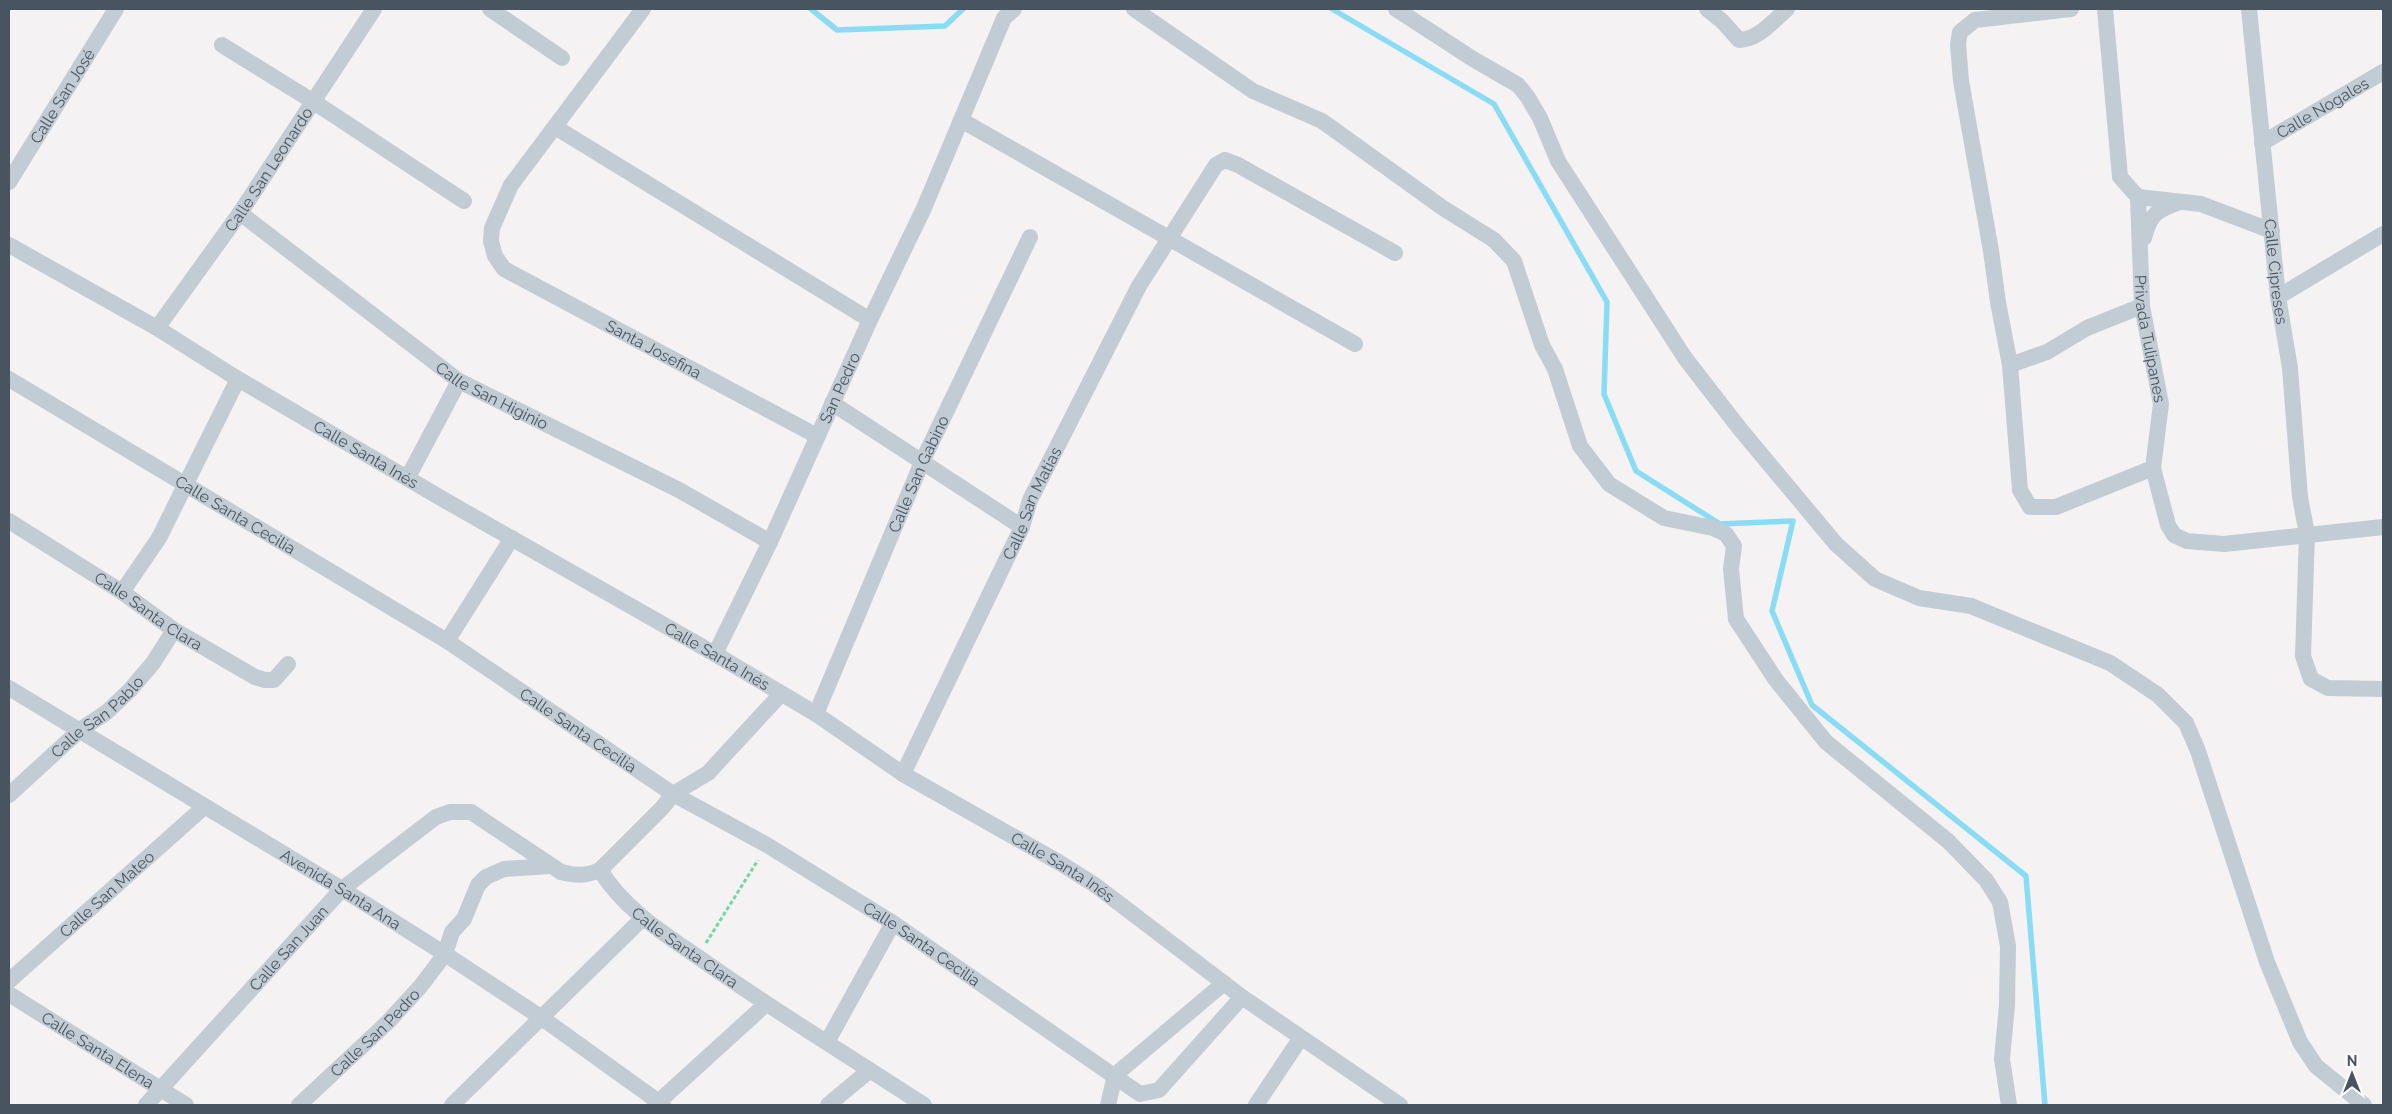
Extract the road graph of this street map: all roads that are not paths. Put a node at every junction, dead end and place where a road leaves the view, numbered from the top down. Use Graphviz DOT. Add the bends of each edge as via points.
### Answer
graph roads {
  1 [pos="116,9"];
  2 [pos="374,9"];
  3 [pos="490,9"];
  4 [pos="643,9"];
  5 [pos="1014,9"];
  6 [pos="1134,9"];
  7 [pos="1396,9"];
  8 [pos="1707,9"];
  9 [pos="1787,9"];
  10 [pos="2071,9"];
  11 [pos="2105,9"];
  12 [pos="2249,9"];
  13 [pos="222,45"];
  14 [pos="562,58"];
  15 [pos="2383,72"];
  16 [pos="314,102"];
  17 [pos="961,120"];
  18 [pos="555,127"];
  19 [pos="2262,143"];
  20 [pos="9,182"];
  21 [pos="2138,197"];
  22 [pos="464,201"];
  23 [pos="2181,202"];
  24 [pos="240,213"];
  25 [pos="2272,231"];
  26 [pos="2383,234"];
  27 [pos="1030,237"];
  28 [pos="1168,238"];
  29 [pos="9,245"];
  30 [pos="2140,250"];
  31 [pos="1395,253"];
  32 [pos="2278,297"];
  33 [pos="2142,306"];
  34 [pos="870,320"];
  35 [pos="157,328"];
  36 [pos="1356,344"];
  37 [pos="2010,365"];
  38 [pos="9,379"];
  39 [pos="238,379"];
  40 [pos="459,381"];
  41 [pos="832,403"];
  42 [pos="817,436"];
  43 [pos="922,462"];
  44 [pos="2154,468"];
  45 [pos="408,477"];
  46 [pos="186,484"];
  47 [pos="9,521"];
  48 [pos="1022,527"];
  49 [pos="2383,527"];
  50 [pos="2307,534"];
  51 [pos="512,538"];
  52 [pos="770,542"];
  53 [pos="122,592"];
  54 [pos="174,630"];
  55 [pos="447,641"];
  56 [pos="715,654"];
  57 [pos="288,664"];
  58 [pos="9,688"];
  59 [pos="2383,689"];
  60 [pos="781,694"];
  61 [pos="816,714"];
  62 [pos="80,730"];
  63 [pos="903,774"];
  64 [pos="673,794"];
  65 [pos="9,795"];
  66 [pos="204,807"];
  67 [pos="551,866"];
  68 [pos="600,870"];
  69 [pos="342,889"];
  70 [pos="643,918"];
  71 [pos="893,923"];
  72 [pos="444,954"];
  73 [pos="9,981"];
  74 [pos="1224,983"];
  75 [pos="9,994"];
  76 [pos="1242,997"];
  77 [pos="766,1004"];
  78 [pos="542,1018"];
  79 [pos="1300,1039"];
  80 [pos="827,1042"];
  81 [pos="870,1070"];
  82 [pos="1114,1075"];
  83 [pos="161,1090"];
  84 [pos="658,1104"];
  85 [pos="146,1105"];
  86 [pos="186,1105"];
  87 [pos="299,1105"];
  88 [pos="452,1105"];
  89 [pos="828,1105"];
  90 [pos="924,1105"];
  91 [pos="1108,1105"];
  92 [pos="1256,1105"];
  93 [pos="1400,1105"];
  94 [pos="2009,1105"];
  95 [pos="2364,1105"];
  1 -- 20 [label="street, Calle San José"];
  2 -- 16 [label="street, Calle San Leonardo"];
  3 -- 14 [label="street"];
  4 -- 18 [label="street"];
  5 -- 17 [label="street, San Pedro" via="1004,18"];
  6 -- 94 [label="street" via="1254,91 1322,121 1443,208 1494,240 1514,261 1580,446 1609,484 1664,518 1713,528 1726,534 1734,546 1731,568 1736,619 1776,680 1826,742 1948,841 1986,880 2000,902 2008,946 2002,1059"];
  7 -- 95 [label="street" via="1518,85 1540,118 1558,161 1684,358 1740,430 1836,544 1855,562 1875,580 1919,598 1971,606 2110,663 2158,695 2186,723 2267,962 2300,1042 2316,1066"];
  8 -- 9 [label="street" via="1739,40 1754,37"];
  10 -- 37 [label="street" via="1976,20 1960,32 1961,82"];
  11 -- 21 [label="street" via="2120,177"];
  12 -- 19 [label="street, Calle Cipreses"];
  13 -- 16 [label="street"];
  15 -- 19 [label="street, Calle Nogales"];
  16 -- 22 [label="street"];
  16 -- 24 [label="street, Calle San Leonardo"];
  17 -- 28 [label="street"];
  17 -- 34 [label="street, San Pedro" via="924,208"];
  18 -- 34 [label="street"];
  18 -- 42 [label="street, Santa Josefina" via="511,185 492,228 495,256 504,269"];
  19 -- 25 [label="street, Calle Cipreses"];
  21 -- 23 [label="street"];
  21 -- 30 [label="street, Privada Tulipanes"];
  23 -- 25 [label="street" via="2201,204"];
  23 -- 30 [label="street" via="2156,212 2146,229"];
  24 -- 35 [label="street, Calle San Leonardo"];
  24 -- 40 [label="street, Calle San Higinio"];
  25 -- 32 [label="street, Calle Cipreses"];
  26 -- 32 [label="street"];
  27 -- 43 [label="street, Calle San Gabino"];
  28 -- 31 [label="street, Calle San Matías" via="1216,165 1225,160"];
  28 -- 36 [label="street"];
  28 -- 48 [label="street, Calle San Matías" via="1138,286 1030,500"];
  29 -- 35 [label="street, Calle Santa Inés"];
  30 -- 33 [label="street, Privada Tulipanes"];
  32 -- 50 [label="street, Calle Cipreses" via="2290,368 2298,481"];
  33 -- 37 [label="street" via="2087,328 2046,352"];
  33 -- 44 [label="street, Privada Tulipanes" via="2161,404"];
  34 -- 41 [label="street, San Pedro"];
  35 -- 39 [label="street, Calle Santa Inés"];
  37 -- 44 [label="street" via="2020,490 2030,507 2056,507"];
  38 -- 46 [label="street, Calle Santa Cecilia"];
  39 -- 45 [label="street, Calle Santa Inés"];
  39 -- 46 [label="street"];
  40 -- 45 [label="street"];
  40 -- 52 [label="street, Calle San Higinio" via="679,490"];
  41 -- 42 [label="street, San Pedro"];
  41 -- 43 [label="street"];
  42 -- 52 [label="street, San Pedro"];
  43 -- 48 [label="street"];
  43 -- 61 [label="street, Calle San Gabino"];
  44 -- 50 [label="street, Privada Tulipanes" via="2168,525 2174,535 2187,542 2224,544"];
  45 -- 51 [label="street, Calle Santa Inés"];
  46 -- 53 [label="street" via="158,538"];
  46 -- 55 [label="street, Calle Santa Cecilia"];
  47 -- 53 [label="street, Calle Santa Clara"];
  48 -- 63 [label="street, Calle San Matías"];
  49 -- 50 [label="street, Privada Tulipanes"];
  50 -- 59 [label="street, Calle Cipreses" via="2303,656 2312,679 2328,688"];
  51 -- 55 [label="street"];
  51 -- 56 [label="street, Calle Santa Inés"];
  52 -- 56 [label="street, San Pedro"];
  53 -- 54 [label="street, Calle Santa Clara"];
  54 -- 57 [label="street, Calle Santa Clara" via="265,680 274,680"];
  54 -- 62 [label="street, Calle San Pablo" via="153,663 130,690 107,712"];
  55 -- 64 [label="street, Calle Santa Cecilia"];
  56 -- 60 [label="street, Calle Santa Inés"];
  58 -- 62 [label="street, Avenida Santa Ana"];
  60 -- 61 [label="street, Calle Santa Inés"];
  60 -- 64 [label="street" via="708,773"];
  61 -- 63 [label="street, Calle Santa Inés"];
  62 -- 65 [label="street, Calle San Pablo"];
  62 -- 66 [label="street, Avenida Santa Ana"];
  63 -- 74 [label="street, Calle Santa Inés" via="1095,885"];
  64 -- 68 [label="street"];
  64 -- 71 [label="street, Calle Santa Cecilia" via="767,846"];
  66 -- 69 [label="street, Avenida Santa Ana"];
  66 -- 73 [label="street, Calle San Mateo"];
  67 -- 68 [label="street" via="573,876"];
  67 -- 69 [label="street, Calle San Juan" via="471,812 450,812 436,817"];
  67 -- 72 [label="street, Calle San Pedro" via="504,869 486,877 478,885 464,919 452,932"];
  68 -- 70 [label="street, Calle Santa Clara" via="612,890"];
  69 -- 72 [label="street, Avenida Santa Ana"];
  69 -- 83 [label="street, Calle San Juan"];
  70 -- 77 [label="street, Calle Santa Clara"];
  70 -- 78 [label="street"];
  71 -- 80 [label="street"];
  71 -- 82 [label="street, Calle Santa Cecilia"];
  72 -- 78 [label="street, Avenida Santa Ana"];
  72 -- 87 [label="street, Calle San Pedro" via="388,1022"];
  74 -- 76 [label="street, Calle Santa Inés"];
  74 -- 82 [label="street"];
  75 -- 83 [label="street, Calle Santa Elena"];
  76 -- 79 [label="street, Calle Santa Inés"];
  76 -- 82 [label="street, Calle Santa Cecilia" via="1159,1090 1140,1094"];
  77 -- 80 [label="street, Calle Santa Clara"];
  77 -- 84 [label="street"];
  78 -- 84 [label="street, Avenida Santa Ana"];
  78 -- 88 [label="street"];
  79 -- 92 [label="street"];
  79 -- 93 [label="street, Calle Santa Inés"];
  80 -- 81 [label="street, Calle Santa Clara"];
  81 -- 89 [label="street"];
  81 -- 90 [label="street, Calle Santa Clara"];
  82 -- 91 [label="street"];
  83 -- 85 [label="street, Calle San Juan"];
  83 -- 86 [label="street, Calle Santa Elena"];
}
